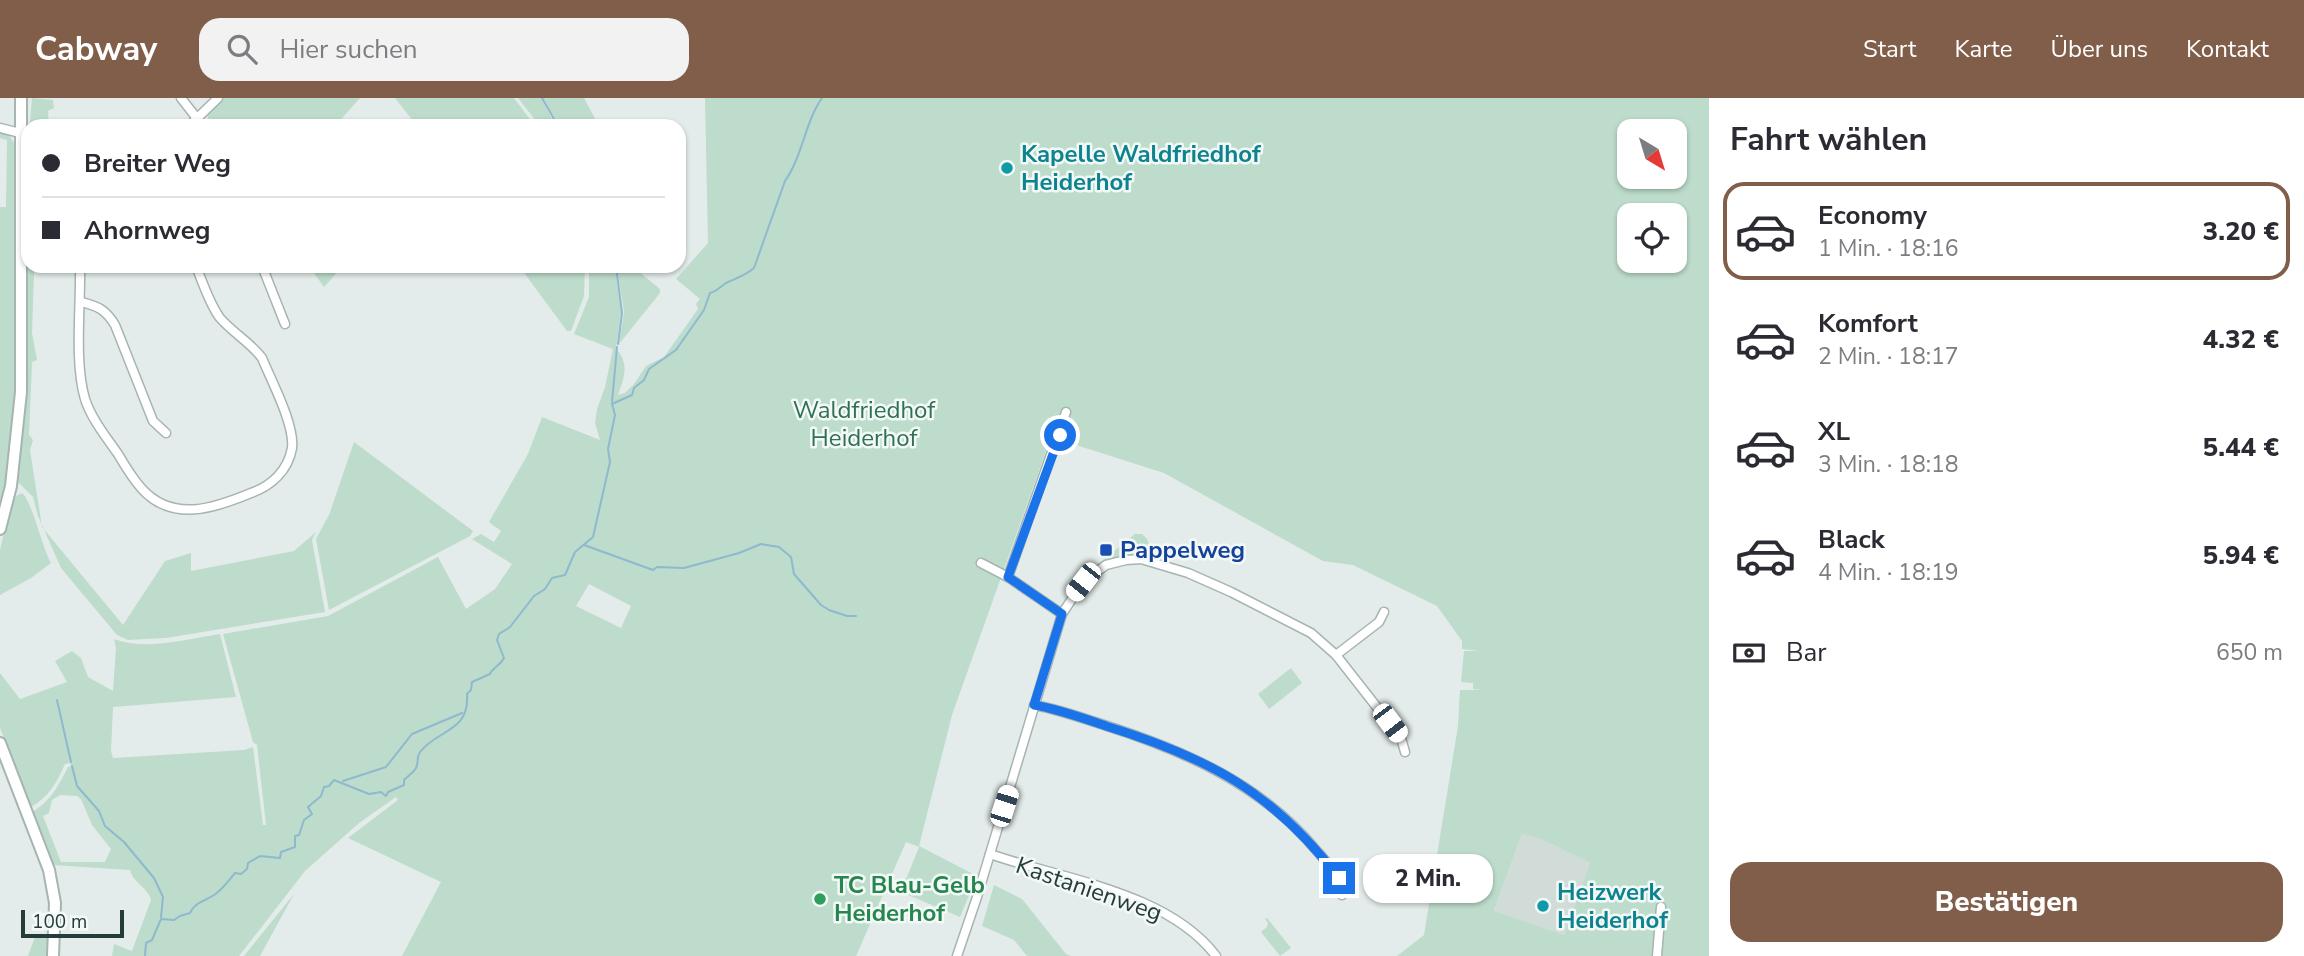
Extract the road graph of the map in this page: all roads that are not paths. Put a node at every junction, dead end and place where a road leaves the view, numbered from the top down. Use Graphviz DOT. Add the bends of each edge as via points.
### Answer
graph roads {
  1 [pos="21,98"];
  2 [pos="180,98"];
  3 [pos="218,98"];
  4 [pos="23,119"];
  5 [pos="198,119"];
  6 [pos="204,119"];
  7 [pos="0,128"];
  8 [pos="21,132"];
  9 [pos="22,273"];
  10 [pos="80,273"];
  11 [pos="199,273"];
  12 [pos="265,273"];
  13 [pos="81,302"];
  14 [pos="285,324"];
  15 [pos="1066,412"];
  16 [pos="166,433"];
  17 [pos="0,529"];
  18 [pos="981,563"];
  19 [pos="1008,577"];
  20 [pos="1384,612"];
  21 [pos="1062,614"];
  22 [pos="1336,655"];
  23 [pos="1034,705"];
  24 [pos="0,743"];
  25 [pos="1405,752"];
  26 [pos="3,757"];
  27 [pos="990,854"];
  28 [pos="1342,895"];
  29 [pos="1661,907"];
  30 [pos="53,956"];
  31 [pos="957,956"];
  32 [pos="1216,956"];
  33 [pos="1657,956"];
  1 -- 4 [label="street"];
  2 -- 5 [label="street"];
  3 -- 6 [label="street"];
  7 -- 8 [label="street"];
  9 -- 17 [label="street" via="21,392 12,474"];
  10 -- 13 [label="street"];
  11 -- 13 [label="street" via="216,312 262,358 289,426 292,446 273,482 214,508 184,510 152,497 115,450 84,394"];
  12 -- 14 [label="street"];
  13 -- 16 [label="street" via="108,314 153,421"];
  15 -- 19 [label="street"];
  18 -- 19 [label="street"];
  19 -- 21 [label="street"];
  20 -- 22 [label="street" via="1379,622"];
  21 -- 22 [label="street" via="1091,574 1106,565 1141,559 1231,592 1300,626"];
  21 -- 23 [label="street"];
  22 -- 25 [label="street" via="1401,738"];
  23 -- 27 [label="street"];
  23 -- 28 [label="street" via="1162,744 1237,781 1271,804 1304,836 1339,878"];
  24 -- 26 [label="street"];
  26 -- 30 [label="street" via="51,879"];
  27 -- 31 [label="street"];
  27 -- 32 [label="street, Kastanienweg" via="1096,886 1156,910 1181,923"];
  29 -- 33 [label="street"];
}
